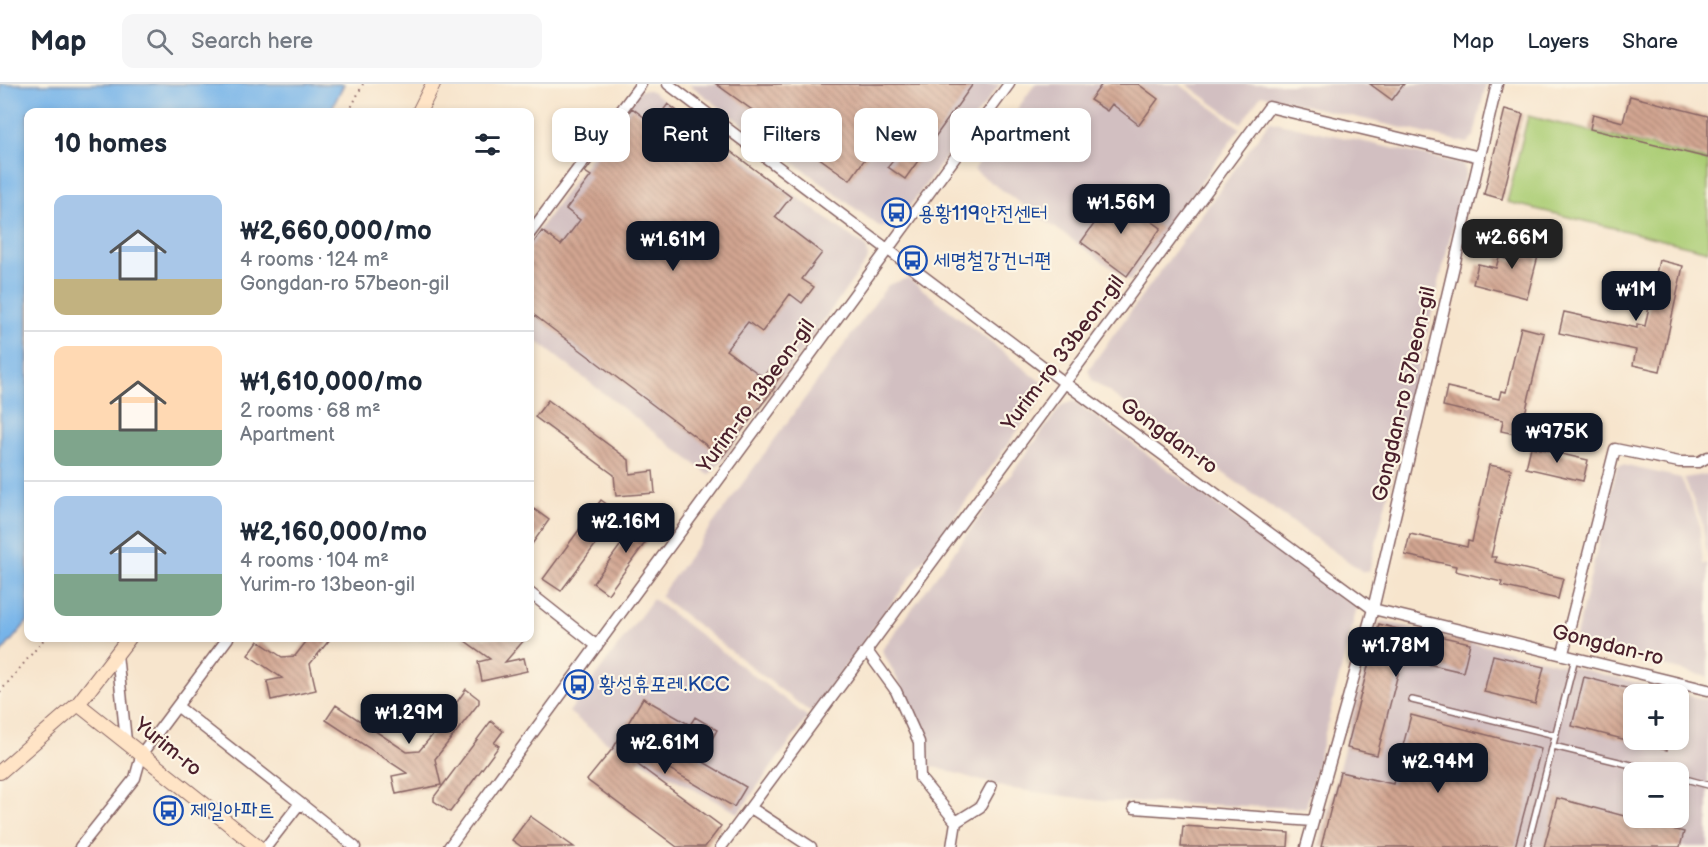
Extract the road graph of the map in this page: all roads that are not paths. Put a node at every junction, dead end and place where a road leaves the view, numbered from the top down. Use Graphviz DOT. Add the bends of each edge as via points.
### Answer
graph roads {
  1 [pos="433,84"];
  2 [pos="640,84"];
  3 [pos="668,84"];
  4 [pos="1009,84"];
  5 [pos="1497,84"];
  6 [pos="421,108"];
  7 [pos="1480,157"];
  8 [pos="534,228"];
  9 [pos="888,249"];
  10 [pos="1065,384"];
  11 [pos="1708,457"];
  12 [pos="534,596"];
  13 [pos="1373,609"];
  14 [pos="126,642"];
  15 [pos="225,642"];
  16 [pos="597,646"];
  17 [pos="867,651"];
  18 [pos="1563,653"];
  19 [pos="117,654"];
  20 [pos="1575,657"];
  21 [pos="1708,690"];
  22 [pos="1412,700"];
  23 [pos="78,704"];
  24 [pos="177,706"];
  25 [pos="1555,735"];
  26 [pos="126,741"];
  27 [pos="1553,746"];
  28 [pos="142,753"];
  29 [pos="1623,763"];
  30 [pos="0,772"];
  31 [pos="1689,780"];
  32 [pos="1708,785"];
  33 [pos="991,787"];
  34 [pos="300,803"];
  35 [pos="751,807"];
  36 [pos="1134,808"];
  37 [pos="1313,821"];
  38 [pos="956,822"];
  39 [pos="80,847"];
  40 [pos="258,847"];
  41 [pos="266,847"];
  42 [pos="355,847"];
  43 [pos="449,847"];
  44 [pos="721,847"];
  45 [pos="811,847"];
  46 [pos="952,847"];
  47 [pos="1306,847"];
  48 [pos="1527,847"];
  1 -- 6 [label="street"];
  2 -- 8 [label="street"];
  3 -- 9 [label="street, Gongdan-ro"];
  4 -- 9 [label="street, Yurim-ro 13beon-gil"];
  5 -- 7 [label="street, Gongdan-ro 57beon-gil"];
  7 -- 10 [label="street, Yurim-ro 33beon-gil" via="1269,107"];
  7 -- 13 [label="street, Gongdan-ro 57beon-gil"];
  9 -- 10 [label="street, Gongdan-ro"];
  9 -- 16 [label="street, Yurim-ro 13beon-gil"];
  10 -- 13 [label="street, Gongdan-ro"];
  10 -- 17 [label="street, Yurim-ro 33beon-gil"];
  11 -- 18 [label="street" via="1700,462 1679,462 1615,449"];
  12 -- 16 [label="street"];
  13 -- 18 [label="street, Gongdan-ro"];
  13 -- 37 [label="street, Gongdan-ro 57beon-gil"];
  14 -- 19 [label="street"];
  15 -- 24 [label="street"];
  16 -- 43 [label="street, Yurim-ro 13beon-gil"];
  17 -- 35 [label="street, Yurim-ro 33beon-gil"];
  17 -- 38 [label="street" via="896,691 919,742 921,778"];
  18 -- 20 [label="street, Gongdan-ro"];
  19 -- 23 [label="street"];
  19 -- 26 [label="street"];
  20 -- 21 [label="street, Gongdan-ro"];
  20 -- 25 [label="lane"];
  22 -- 25 [label="lane"];
  23 -- 26 [label="street, Yurim-ro"];
  23 -- 30 [label="street"];
  24 -- 28 [label="street"];
  24 -- 34 [label="street"];
  25 -- 27 [label="lane"];
  26 -- 28 [label="street, Yurim-ro"];
  27 -- 29 [label="lane"];
  27 -- 48 [label="lane"];
  28 -- 39 [label="street" via="135,778"];
  28 -- 40 [label="street, Yurim-ro"];
  31 -- 32 [label="lane"];
  33 -- 38 [label="street" via="980,807"];
  34 -- 41 [label="street"];
  34 -- 42 [label="street"];
  35 -- 44 [label="street, Yurim-ro 33beon-gil"];
  35 -- 45 [label="street"];
  36 -- 37 [label="street"];
  37 -- 47 [label="street, Gongdan-ro 57beon-gil"];
  38 -- 46 [label="street"];
}
